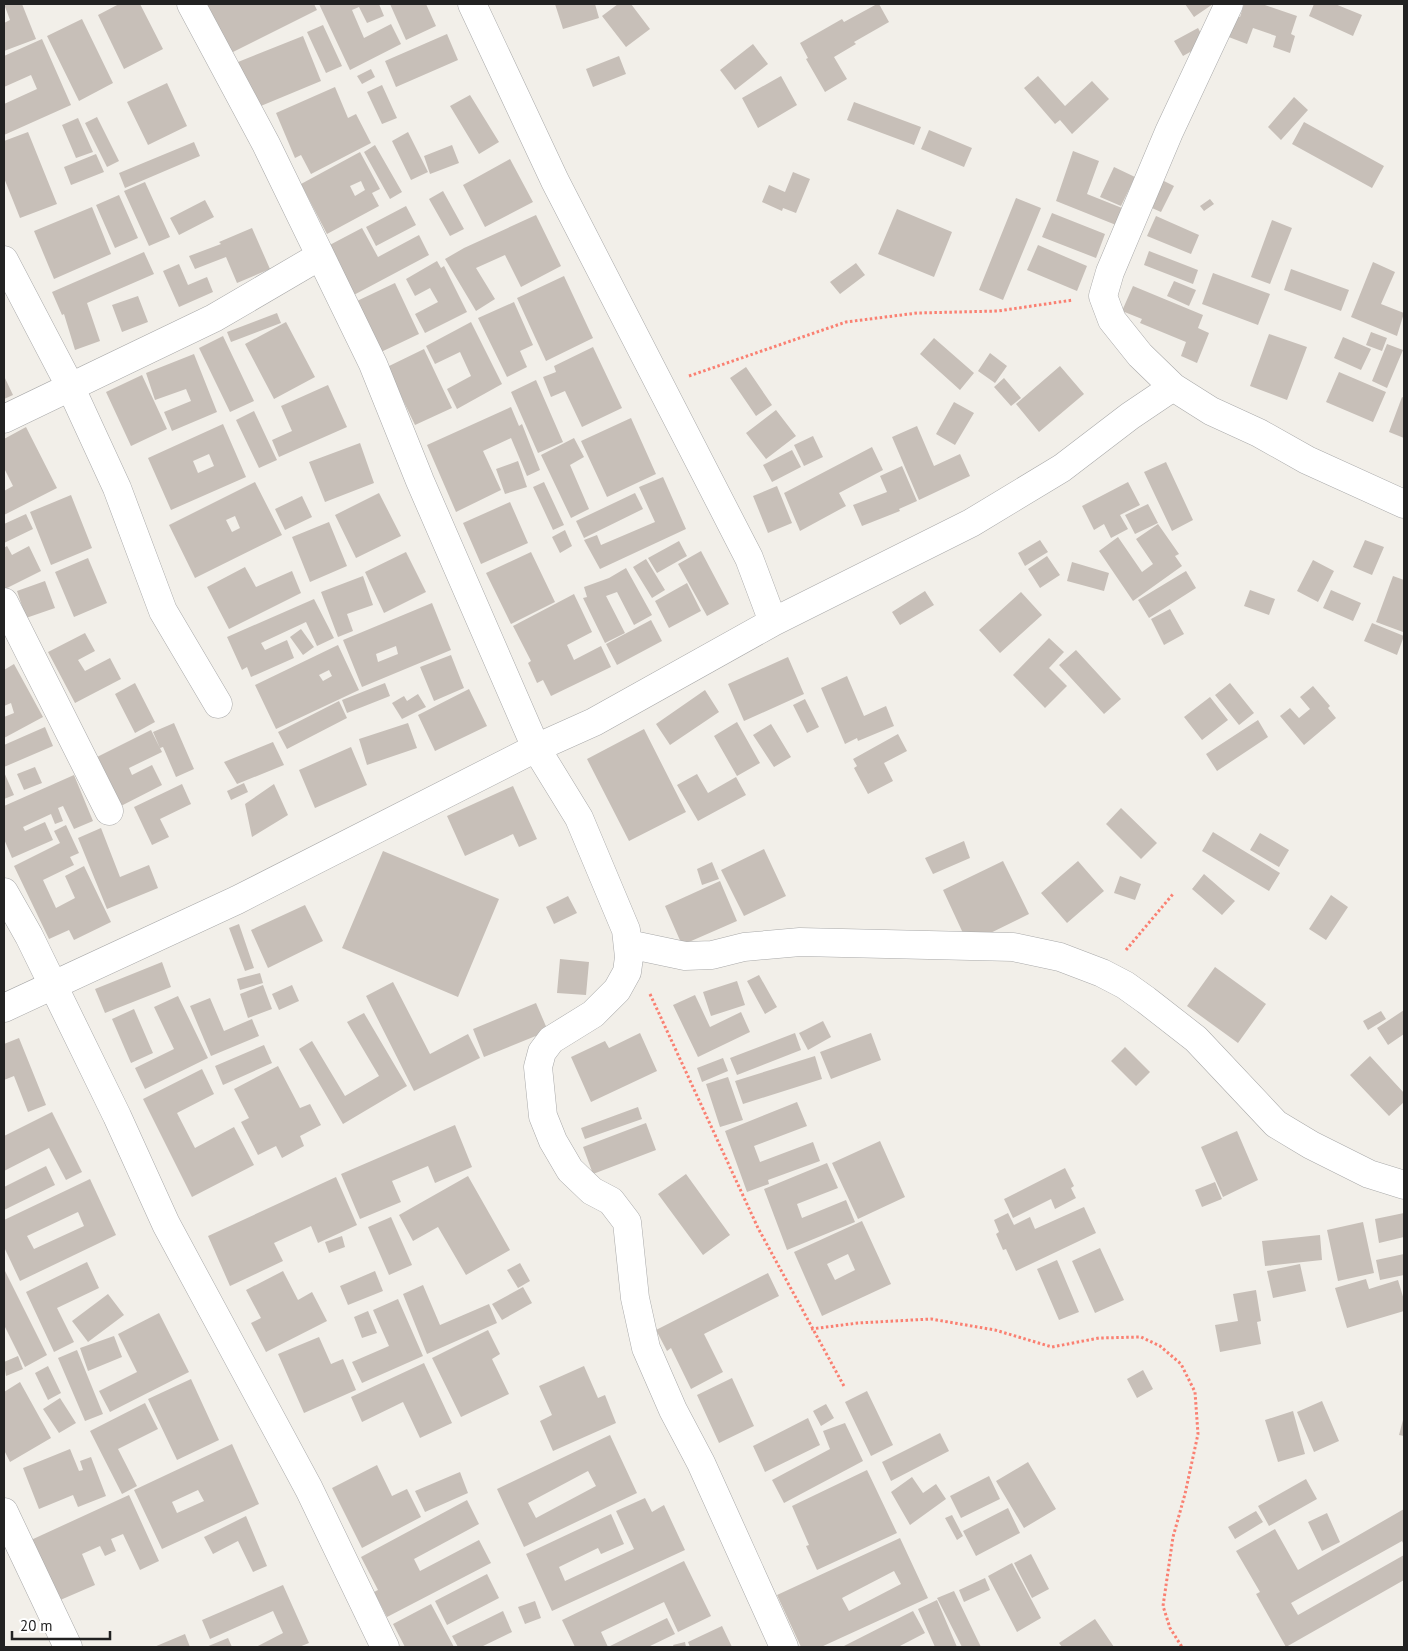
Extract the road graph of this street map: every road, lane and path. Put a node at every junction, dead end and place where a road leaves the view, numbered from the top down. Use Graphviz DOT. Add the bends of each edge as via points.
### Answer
graph roads {
  1 [pos="191,4"];
  2 [pos="472,4"];
  3 [pos="1229,4"];
  4 [pos="320,256"];
  5 [pos="4,260"];
  6 [pos="1103,296"];
  7 [pos="70,386"];
  8 [pos="659,387"];
  9 [pos="1173,387"];
  10 [pos="4,418"];
  11 [pos="1404,504"];
  12 [pos="4,602"];
  13 [pos="773,622"];
  14 [pos="218,704"];
  15 [pos="536,748"];
  16 [pos="109,811"];
  17 [pos="4,892"];
  18 [pos="1173,894"];
  19 [pos="629,950"];
  20 [pos="1102,974"];
  21 [pos="52,986"];
  22 [pos="4,1008"];
  23 [pos="1404,1185"];
  24 [pos="811,1329"];
  25 [pos="844,1388"];
  26 [pos="4,1512"];
  27 [pos="68,1647"];
  28 [pos="385,1647"];
  29 [pos="784,1647"];
  30 [pos="1182,1647"];
  1 -- 4 [label="street" via="266,144"];
  2 -- 8 [label="street" via="555,181"];
  3 -- 6 [label="street" via="1169,132"];
  4 -- 7 [label="street" via="214,318"];
  4 -- 15 [label="street" via="373,364"];
  5 -- 7 [label="street"];
  6 -- 8 [label="path" via="998,311 917,313 846,322"];
  6 -- 9 [label="street" via="1112,320 1140,355"];
  7 -- 10 [label="street"];
  7 -- 14 [label="street" via="117,488 163,611"];
  8 -- 13 [label="street" via="749,558"];
  9 -- 11 [label="street" via="1211,411 1307,460"];
  9 -- 13 [label="street" via="1062,468 971,523"];
  12 -- 16 [label="street"];
  13 -- 15 [label="street" via="594,722"];
  15 -- 19 [label="street" via="579,818 626,930"];
  15 -- 21 [label="street" via="237,900"];
  17 -- 21 [label="street"];
  18 -- 20 [label="path"];
  19 -- 20 [label="street" via="685,956 800,942 1013,947 1060,957"];
  19 -- 24 [label="path" via="758,1228"];
  19 -- 29 [label="street" via="627,972 617,990 593,1014 551,1040 542,1052 538,1067 542,1116 570,1170 592,1191 611,1201 627,1222 635,1298 646,1348"];
  20 -- 23 [label="street" via="1125,985 1196,1040 1276,1124 1311,1146 1369,1174"];
  21 -- 22 [label="street"];
  21 -- 28 [label="street" via="166,1224 309,1489"];
  24 -- 25 [label="path"];
  24 -- 30 [label="path" via="931,1319 995,1330 1052,1347 1099,1338 1141,1337 1160,1346 1181,1364 1195,1392 1198,1434 1173,1537 1163,1606 1170,1628"];
  26 -- 27 [label="street"];
}
